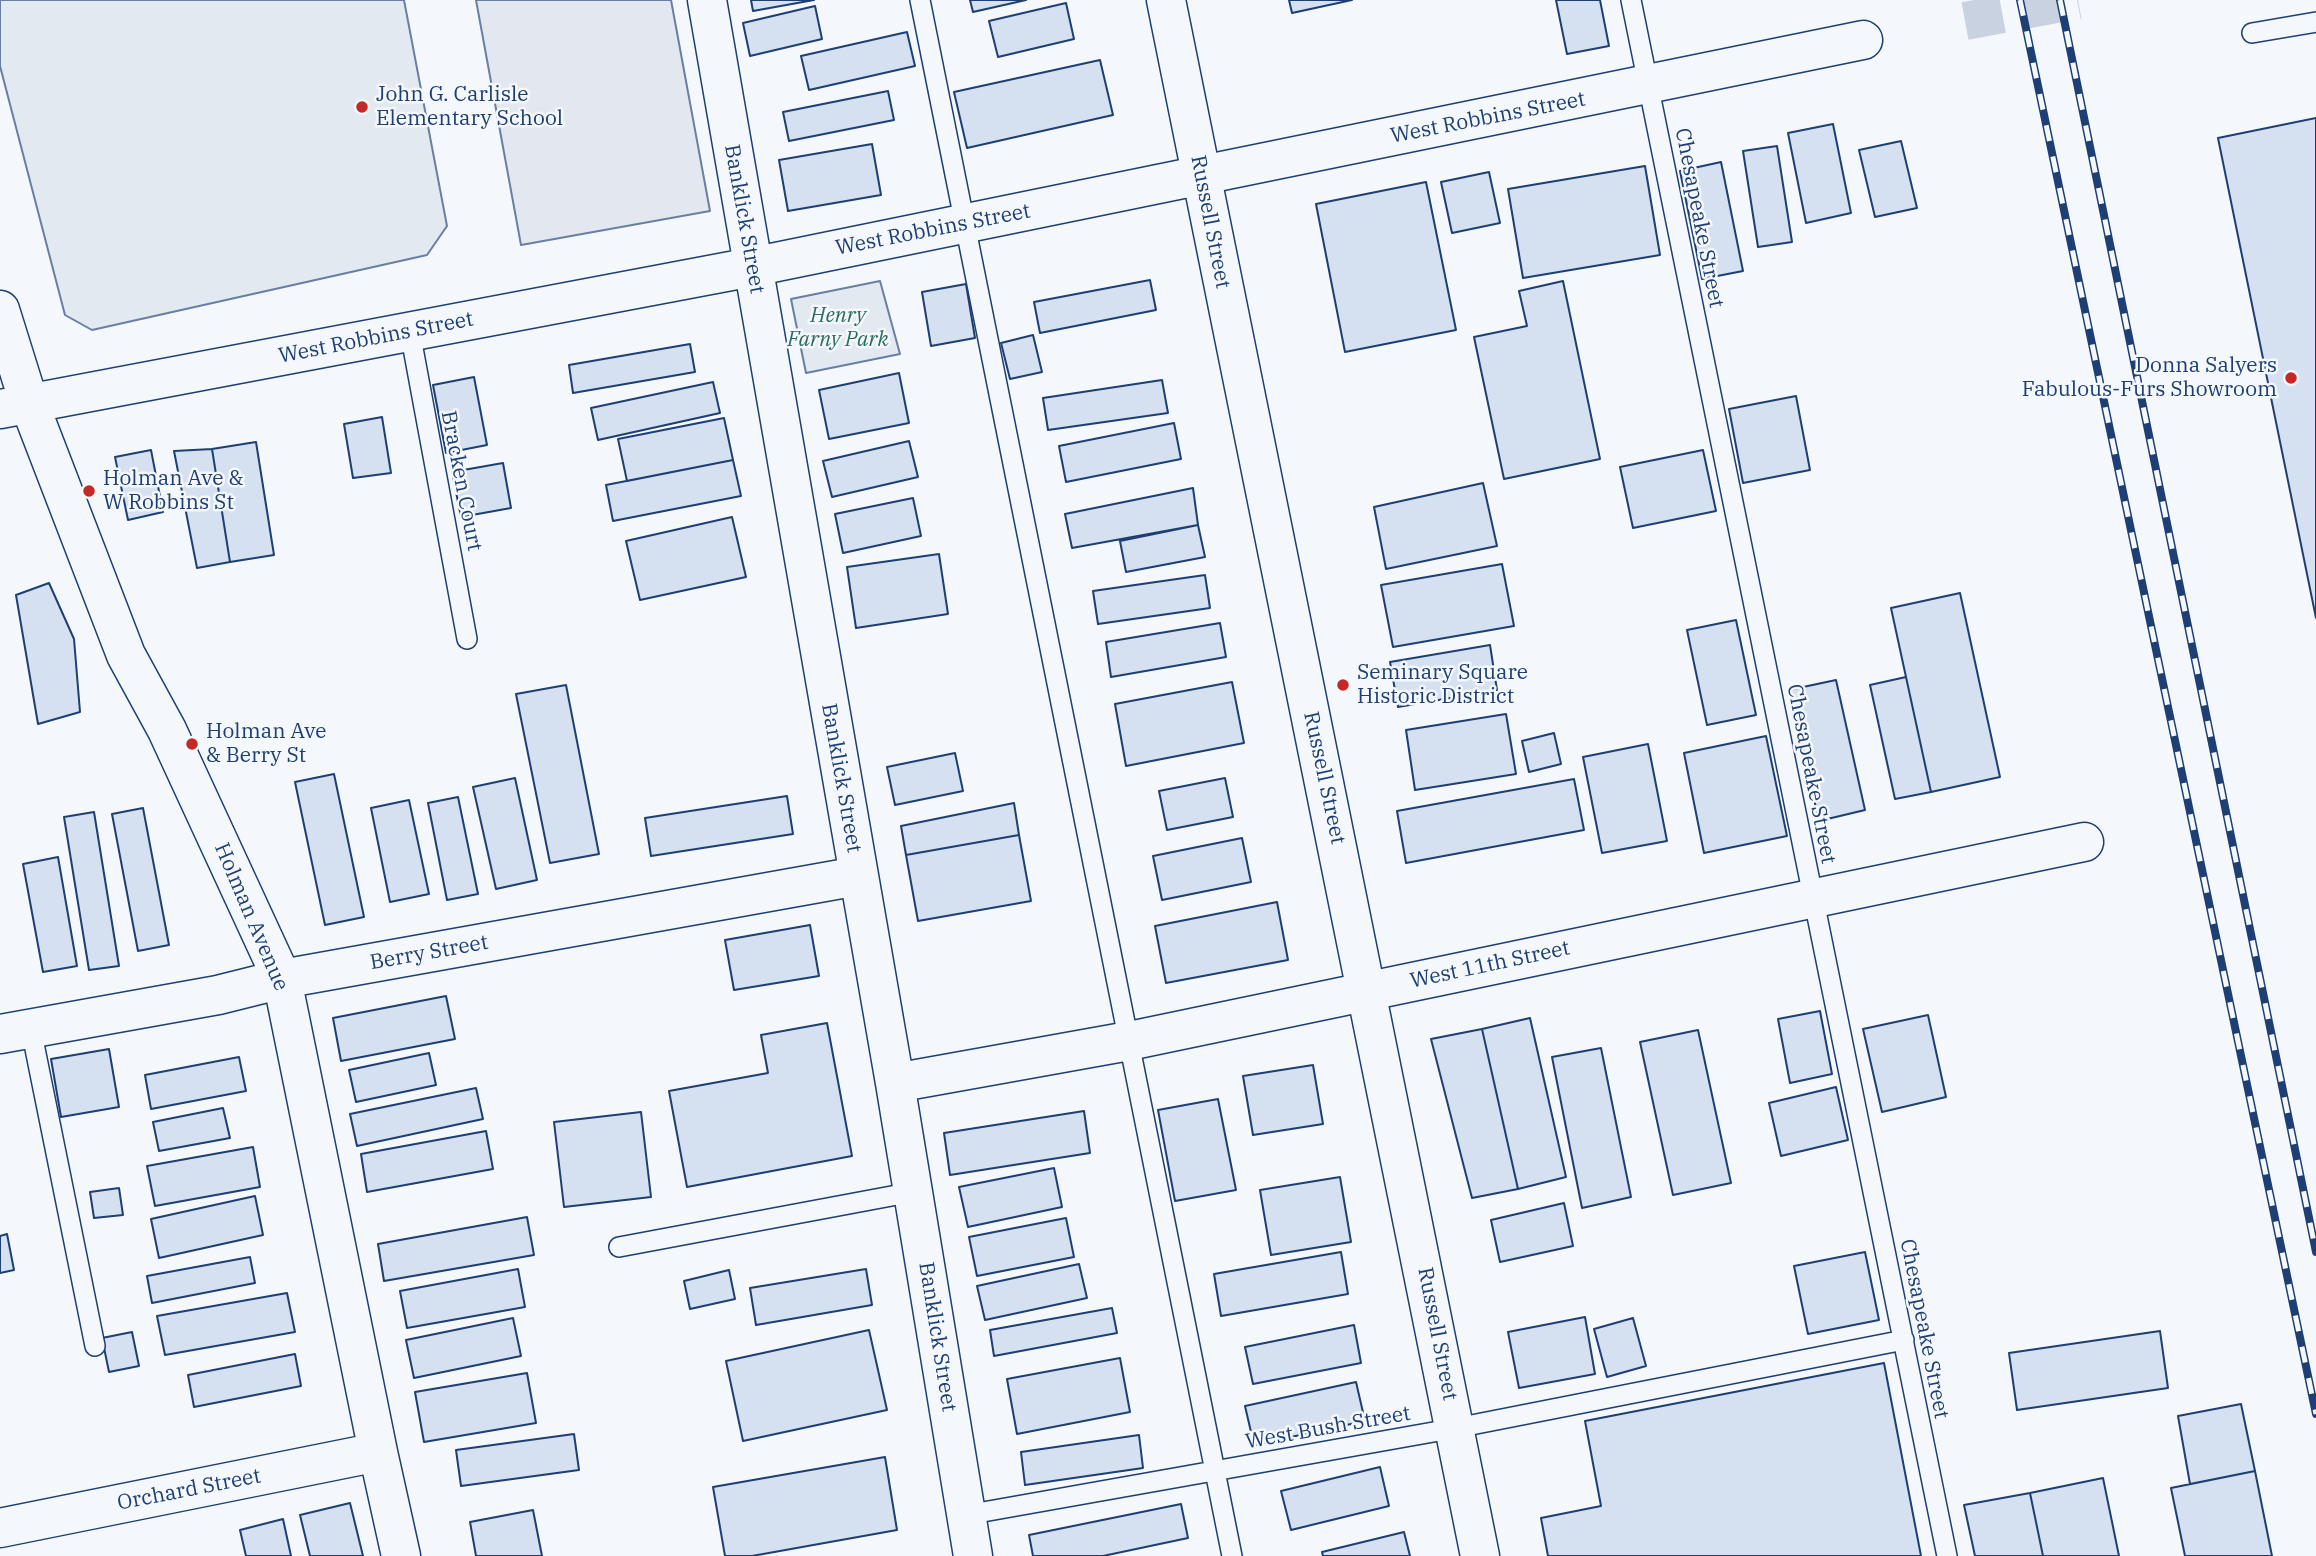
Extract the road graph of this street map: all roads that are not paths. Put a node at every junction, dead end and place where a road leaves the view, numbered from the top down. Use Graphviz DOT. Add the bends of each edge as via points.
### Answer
graph roads {
  1 [pos="706,0"];
  2 [pos="920,0"];
  3 [pos="1166,0"];
  4 [pos="1632,0"];
  5 [pos="2316,22"];
  6 [pos="2252,33"];
  7 [pos="1863,40"];
  8 [pos="1649,86"];
  9 [pos="1200,175"];
  10 [pos="965,224"];
  11 [pos="752,267"];
  12 [pos="0,310"];
  13 [pos="410,332"];
  14 [pos="14,406"];
  15 [pos="467,639"];
  16 [pos="2084,842"];
  17 [pos="858,876"];
  18 [pos="1813,898"];
  19 [pos="282,979"];
  20 [pos="1367,990"];
  21 [pos="16,1031"];
  22 [pos="1129,1041"];
  23 [pos="895,1083"];
  24 [pos="913,1192"];
  25 [pos="619,1247"];
  26 [pos="1904,1340"];
  27 [pos="95,1346"];
  28 [pos="1456,1428"];
  29 [pos="377,1452"];
  30 [pos="1214,1471"];
  31 [pos="966,1515"];
  32 [pos="0,1528"];
  33 [pos="401,1556"];
  34 [pos="973,1556"];
  35 [pos="1232,1556"];
  36 [pos="1480,1556"];
  37 [pos="1947,1556"];
  1 -- 11 [label="street, Banklick Street"];
  2 -- 10 [label="lane"];
  3 -- 9 [label="street, Russell Street"];
  4 -- 8 [label="lane, Chesapeake Street"];
  5 -- 6 [label="lane"];
  7 -- 8 [label="street, West Robbins Street"];
  8 -- 9 [label="street, West Robbins Street"];
  8 -- 18 [label="lane, Chesapeake Street"];
  9 -- 10 [label="street, West Robbins Street"];
  9 -- 20 [label="street, Russell Street"];
  10 -- 11 [label="street, West Robbins Street"];
  10 -- 22 [label="lane"];
  11 -- 13 [label="street, West Robbins Street"];
  11 -- 17 [label="street, Banklick Street"];
  12 -- 14 [label="street, Holman Avenue"];
  13 -- 14 [label="street, West Robbins Street"];
  13 -- 15 [label="lane, Bracken Court"];
  14 -- 19 [label="street, Holman Avenue" via="126,655 167,730"];
  16 -- 18 [label="street, West 11th Street"];
  17 -- 19 [label="street, Berry Street"];
  17 -- 23 [label="street, Banklick Street"];
  18 -- 20 [label="street, West 11th Street"];
  18 -- 26 [label="lane, Chesapeake Street"];
  19 -- 21 [label="street, Berry Street"];
  19 -- 29 [label="street, Holman Avenue"];
  20 -- 22 [label="street, West 11th Street"];
  20 -- 28 [label="street, Russell Street"];
  21 -- 27 [label="lane"];
  22 -- 23 [label="street, West 11th Street"];
  22 -- 30 [label="lane"];
  23 -- 24 [label="street, Banklick Street"];
  24 -- 25 [label="lane"];
  24 -- 31 [label="street, Banklick Street"];
  26 -- 28 [label="lane, West Bush Street"];
  26 -- 37 [label="lane, Chesapeake Street"];
  28 -- 30 [label="lane, West Bush Street"];
  28 -- 36 [label="street, Russell Street"];
  29 -- 32 [label="street, Orchard Street"];
  29 -- 33 [label="street, Holman Avenue"];
  30 -- 31 [label="lane, West Bush Street"];
  30 -- 35 [label="lane"];
  31 -- 34 [label="street, Banklick Street"];
}
